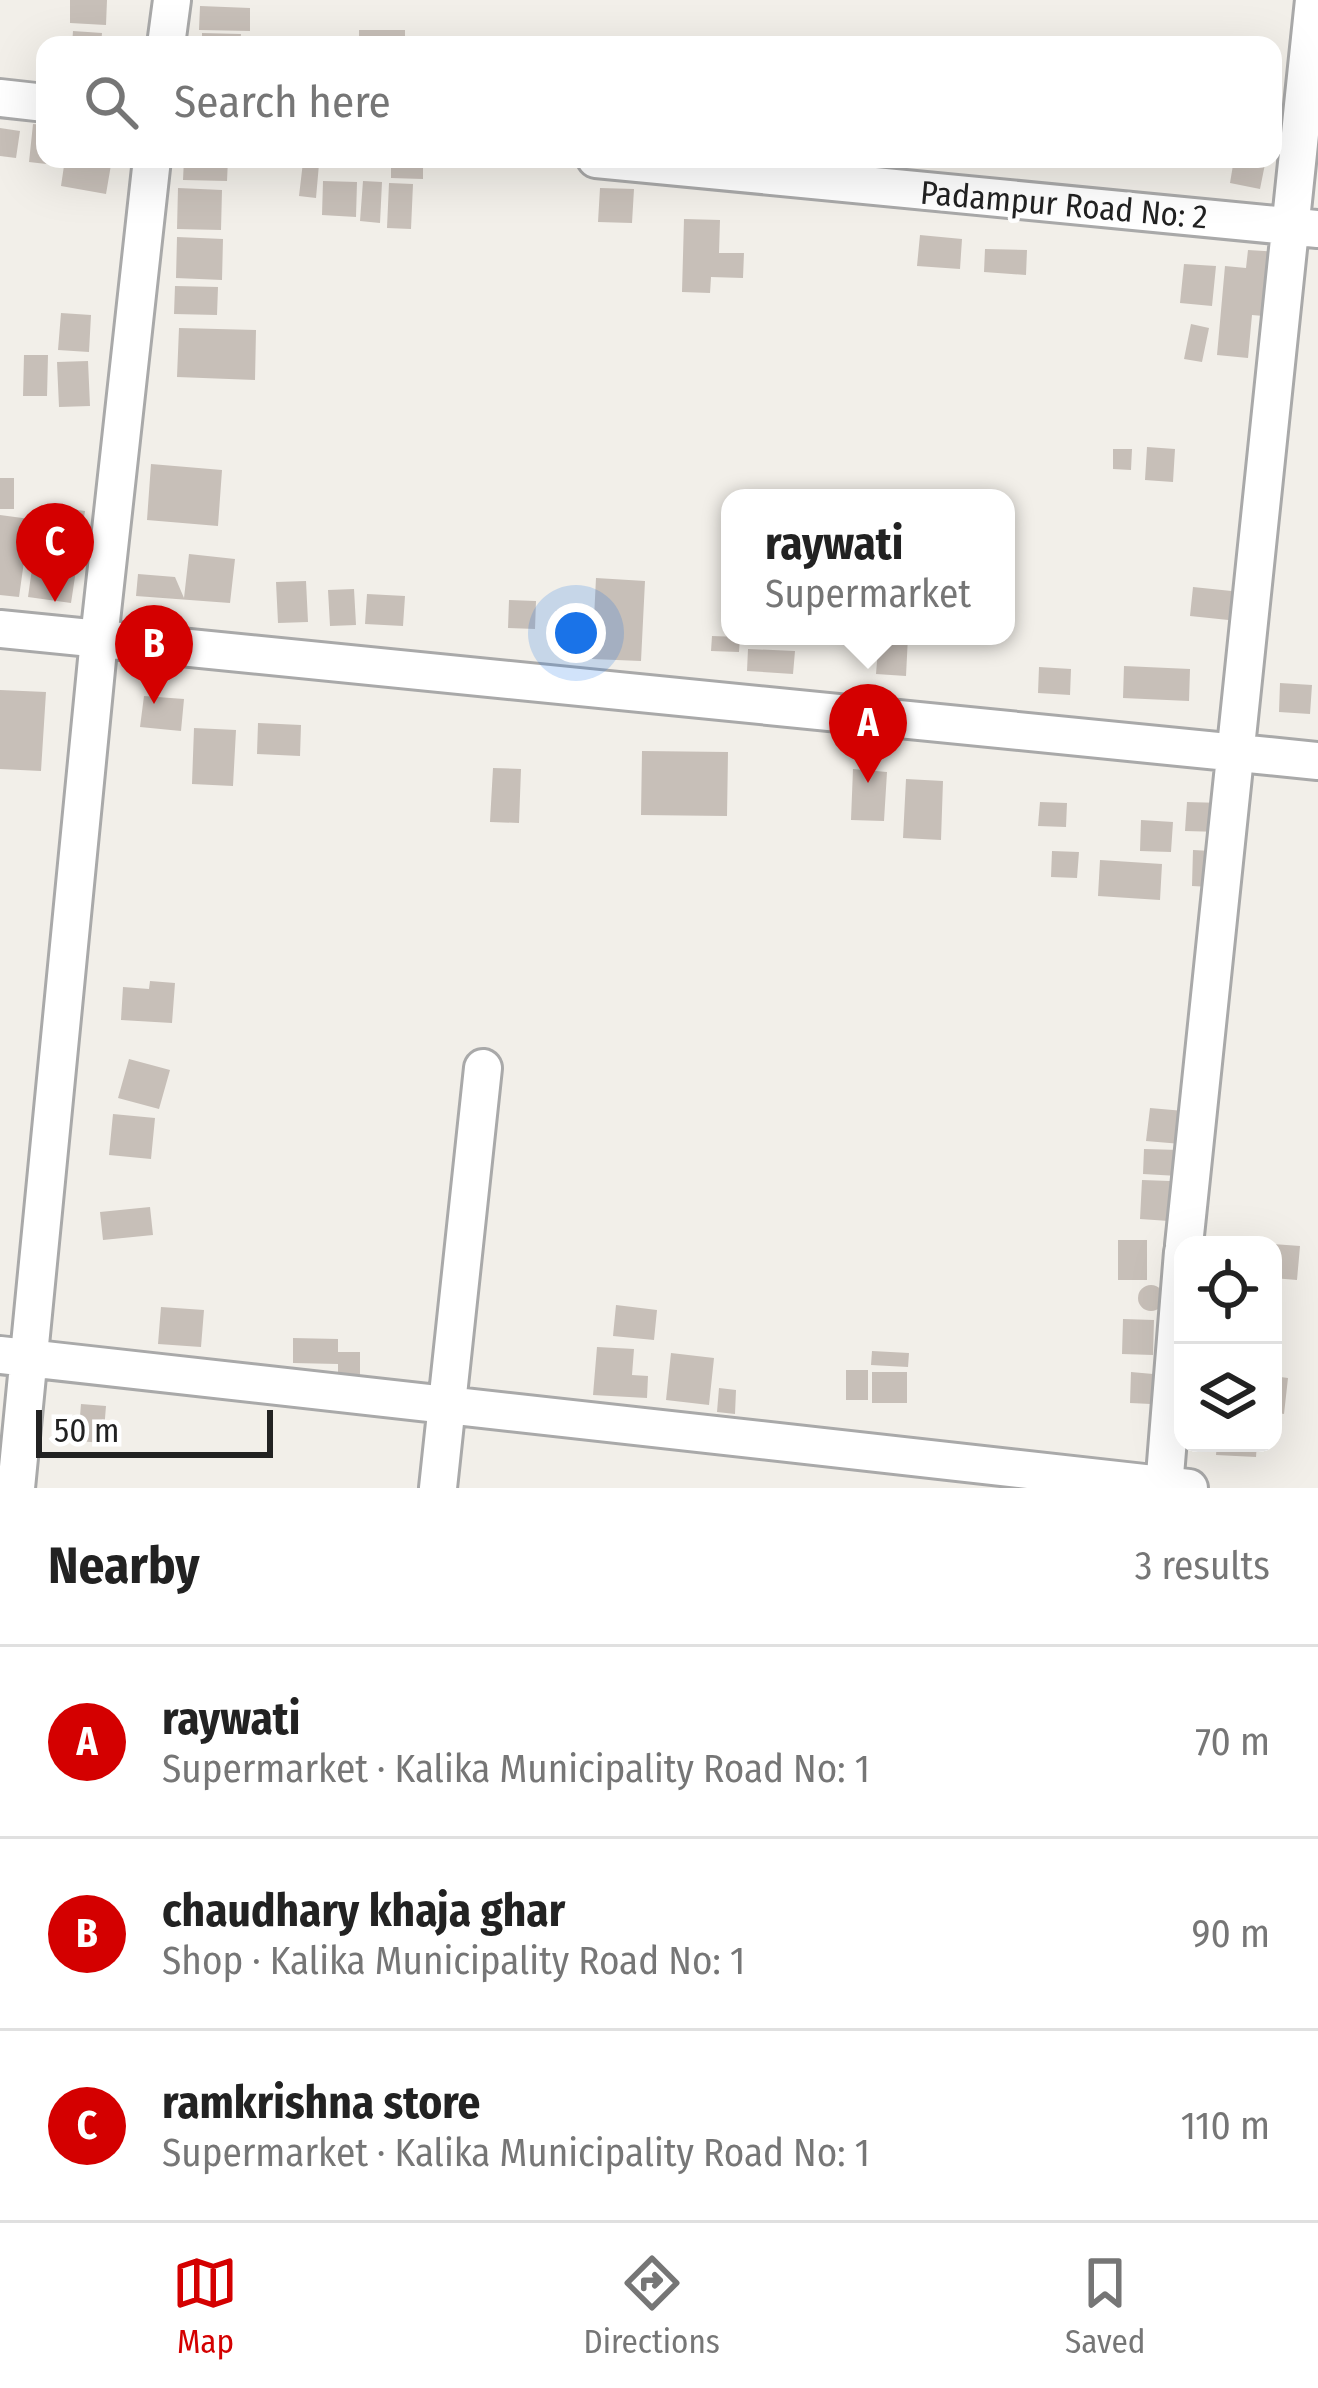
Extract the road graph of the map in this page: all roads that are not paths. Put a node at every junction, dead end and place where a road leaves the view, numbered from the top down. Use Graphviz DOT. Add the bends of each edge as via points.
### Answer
graph roads {
  1 [pos="172,0"];
  2 [pos="1314,0"];
  3 [pos="167,36"];
  4 [pos="0,98"];
  5 [pos="36,103"];
  6 [pos="151,168"];
  7 [pos="690,168"];
  8 [pos="1303,227"];
  9 [pos="0,629"];
  10 [pos="99,639"];
  11 [pos="1232,752"];
  12 [pos="1318,761"];
  13 [pos="483,1068"];
  14 [pos="1184,1236"];
  15 [pos="1179,1344"];
  16 [pos="16,1356"];
  17 [pos="448,1404"];
  18 [pos="1172,1487"];
  19 [pos="16,1488"];
  20 [pos="438,1488"];
  1 -- 3 [label="street"];
  2 -- 8 [label="street"];
  4 -- 5 [label="street"];
  6 -- 10 [label="street"];
  7 -- 8 [label="street, Padampur Road No: 2"];
  8 -- 11 [label="street"];
  9 -- 10 [label="street"];
  10 -- 11 [label="street"];
  10 -- 16 [label="street"];
  11 -- 12 [label="street"];
  11 -- 14 [label="street"];
  13 -- 17 [label="street"];
  15 -- 18 [label="street"];
  16 -- 17 [label="street"];
  16 -- 19 [label="street"];
  17 -- 18 [label="street"];
  17 -- 20 [label="street"];
}
